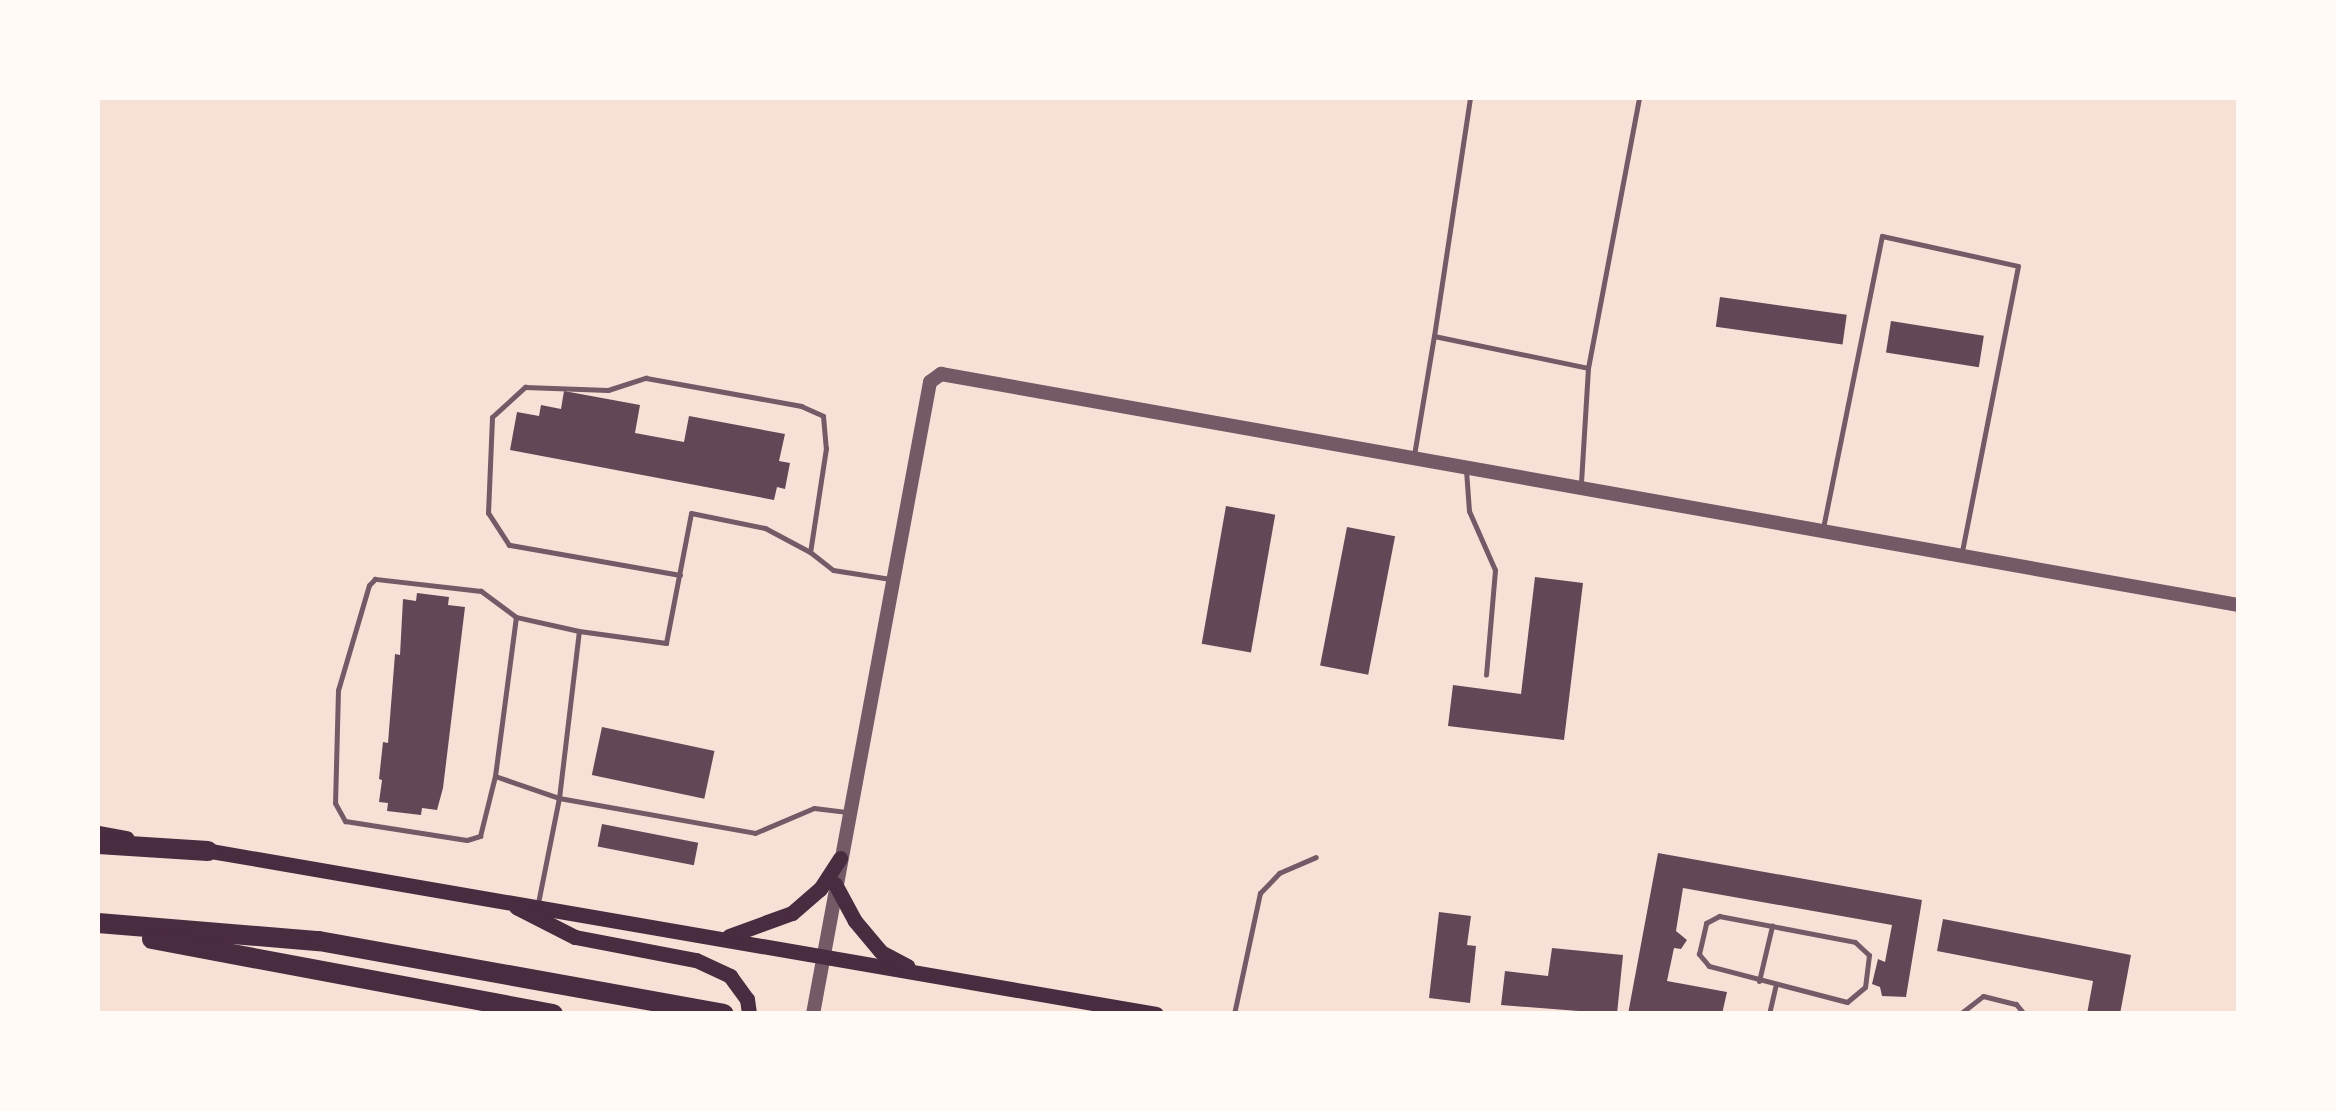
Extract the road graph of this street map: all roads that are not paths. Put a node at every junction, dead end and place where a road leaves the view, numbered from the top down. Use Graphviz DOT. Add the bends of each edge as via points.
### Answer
graph roads {
  1 [pos="1470,98"];
  2 [pos="1639,98"];
  3 [pos="1434,336"];
  4 [pos="1588,368"];
  5 [pos="1413,458"];
  6 [pos="1466,468"];
  7 [pos="1581,488"];
  8 [pos="1823,531"];
  9 [pos="810,552"];
  10 [pos="1961,556"];
  11 [pos="680,575"];
  12 [pos="891,579"];
  13 [pos="2238,605"];
  14 [pos="516,617"];
  15 [pos="579,631"];
  16 [pos="1486,676"];
  17 [pos="495,776"];
  18 [pos="558,798"];
  19 [pos="848,812"];
  20 [pos="98,833"];
  21 [pos="98,844"];
  22 [pos="208,851"];
  23 [pos="1316,857"];
  24 [pos="840,858"];
  25 [pos="835,884"];
  26 [pos="504,900"];
  27 [pos="537,906"];
  28 [pos="98,926"];
  29 [pos="1772,926"];
  30 [pos="720,938"];
  31 [pos="823,956"];
  32 [pos="920,972"];
  33 [pos="1759,981"];
  34 [pos="1776,986"];
  35 [pos="748,1006"];
  36 [pos="815,1006"];
  37 [pos="1121,1010"];
  38 [pos="553,1014"];
  39 [pos="723,1014"];
  40 [pos="1156,1014"];
  41 [pos="1234,1014"];
  42 [pos="1769,1014"];
  43 [pos="1960,1014"];
  44 [pos="2024,1014"];
  1 -- 3 [label="lane"];
  2 -- 4 [label="lane"];
  3 -- 4 [label="lane"];
  3 -- 5 [label="lane"];
  4 -- 7 [label="lane"];
  5 -- 6 [label="street"];
  5 -- 12 [label="street" via="941,374 930,382"];
  6 -- 7 [label="street"];
  6 -- 16 [label="lane" via="1469,511 1495,570"];
  7 -- 8 [label="street"];
  8 -- 10 [label="street"];
  8 -- 10 [label="lane" via="1882,236 2018,266"];
  9 -- 11 [label="lane" via="765,528 691,513"];
  9 -- 11 [label="lane" via="826,448 823,416 802,406 646,378 608,390 525,387 492,417 488,513 509,544"];
  9 -- 12 [label="lane" via="833,570"];
  10 -- 13 [label="street"];
  11 -- 15 [label="lane" via="666,643"];
  12 -- 19 [label="street"];
  14 -- 15 [label="lane"];
  14 -- 17 [label="lane"];
  14 -- 17 [label="lane" via="481,591 375,579 338,690 335,803 345,822 466,840 480,836"];
  15 -- 18 [label="lane"];
  17 -- 18 [label="lane"];
  18 -- 19 [label="lane" via="755,833 814,808"];
  18 -- 27 [label="lane"];
  19 -- 24 [label="street"];
  20 -- 22 [label="main road"];
  21 -- 22 [label="highway"];
  22 -- 26 [label="main road"];
  23 -- 41 [label="lane" via="1279,874 1260,893"];
  24 -- 25 [label="street"];
  24 -- 30 [label="main road" via="820,889 792,913"];
  25 -- 31 [label="street"];
  25 -- 32 [label="main road" via="880,952"];
  26 -- 27 [label="main road"];
  26 -- 35 [label="main road" via="575,937 696,960 730,976"];
  27 -- 30 [label="main road"];
  28 -- 38 [label="highway"];
  28 -- 39 [label="highway" via="319,940"];
  29 -- 33 [label="lane"];
  29 -- 33 [label="lane" via="1719,916 1706,923 1699,954 1709,966"];
  29 -- 34 [label="lane" via="1855,942 1869,954 1865,987 1846,1002"];
  30 -- 31 [label="main road"];
  31 -- 32 [label="main road"];
  31 -- 36 [label="street"];
  32 -- 37 [label="main road"];
  33 -- 34 [label="lane"];
  34 -- 42 [label="lane"];
  37 -- 40 [label="main road"];
  43 -- 44 [label="lane" via="1983,996 2016,1004"];
}
